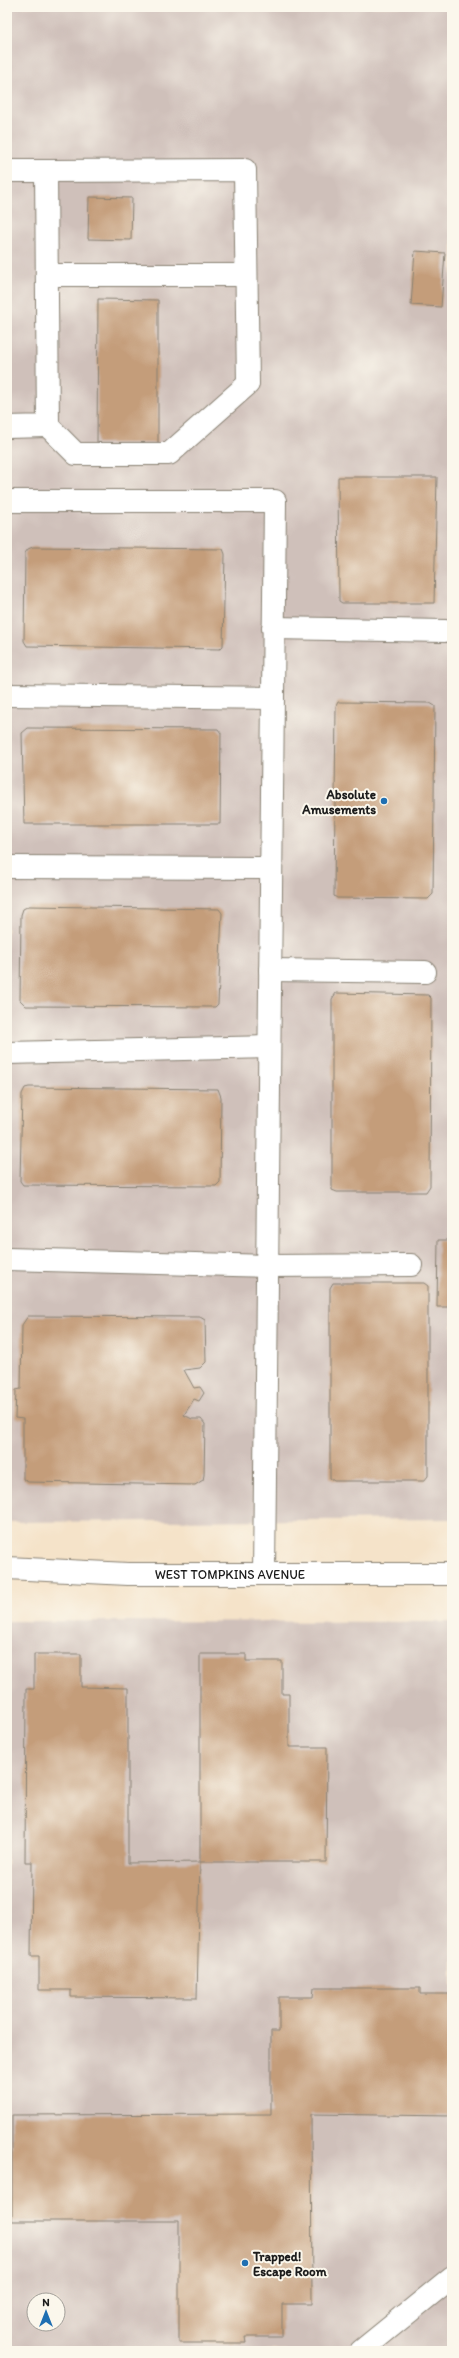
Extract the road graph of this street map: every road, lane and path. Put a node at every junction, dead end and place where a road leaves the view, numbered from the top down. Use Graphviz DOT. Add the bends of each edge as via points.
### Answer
graph roads {
  1 [pos="7,171"];
  2 [pos="46,171"];
  3 [pos="47,274"];
  4 [pos="246,275"];
  5 [pos="48,426"];
  6 [pos="7,427"];
  7 [pos="7,501"];
  8 [pos="273,628"];
  9 [pos="445,631"];
  10 [pos="7,695"];
  11 [pos="273,698"];
  12 [pos="7,867"];
  13 [pos="271,868"];
  14 [pos="270,970"];
  15 [pos="425,972"];
  16 [pos="270,1047"];
  17 [pos="7,1053"];
  18 [pos="7,1259"];
  19 [pos="411,1265"];
  20 [pos="267,1266"];
  21 [pos="7,1568"];
  22 [pos="264,1574"];
  23 [pos="452,1574"];
  24 [pos="452,2277"];
  25 [pos="361,2351"];
  1 -- 2 [label="street"];
  2 -- 3 [label="street"];
  2 -- 4 [label="street" via="245,170"];
  3 -- 4 [label="street"];
  3 -- 5 [label="street"];
  4 -- 5 [label="street" via="248,384 169,454 76,454"];
  5 -- 6 [label="street"];
  7 -- 8 [label="street" via="275,501"];
  8 -- 9 [label="street"];
  8 -- 11 [label="street"];
  10 -- 11 [label="street"];
  11 -- 13 [label="street"];
  12 -- 13 [label="street"];
  13 -- 14 [label="street"];
  14 -- 15 [label="street"];
  14 -- 16 [label="street"];
  16 -- 17 [label="street"];
  16 -- 20 [label="street"];
  18 -- 20 [label="street"];
  19 -- 20 [label="street"];
  20 -- 22 [label="street"];
  21 -- 22 [label="street, WEST TOMPKINS AVENUE" via="128,1574"];
  22 -- 23 [label="street, WEST TOMPKINS AVENUE"];
  24 -- 25 [label="street"];
}
